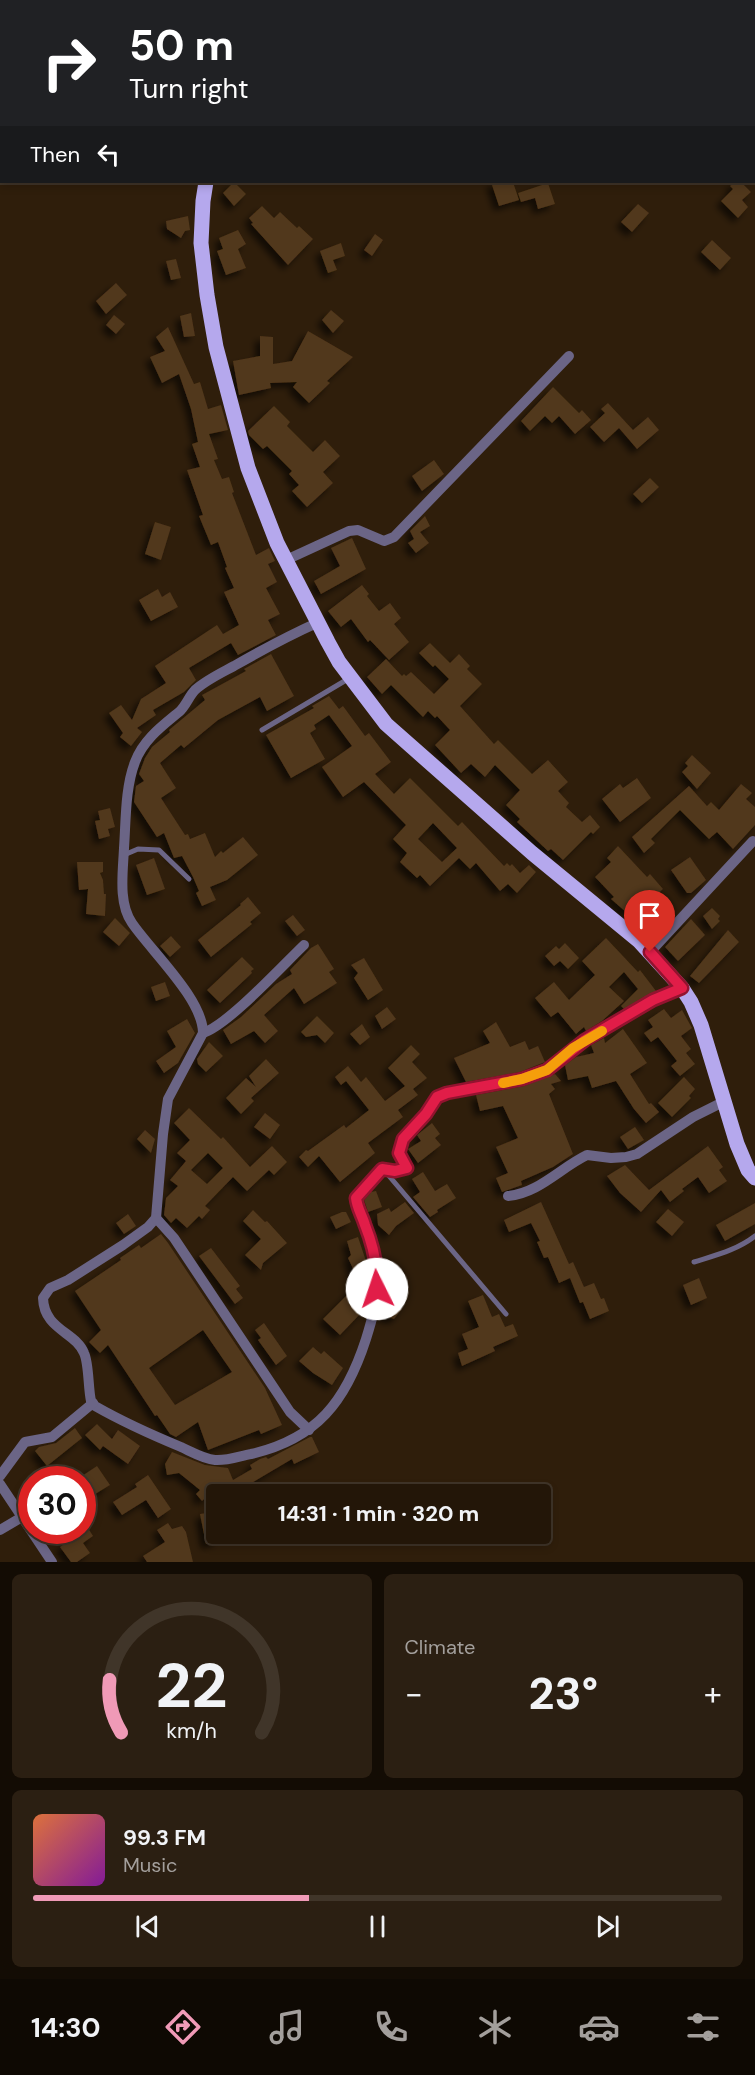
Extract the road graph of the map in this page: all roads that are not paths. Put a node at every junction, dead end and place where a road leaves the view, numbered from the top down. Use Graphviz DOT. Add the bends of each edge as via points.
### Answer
graph roads {
  1 [pos="206,183"];
  2 [pos="568,356"];
  3 [pos="286,560"];
  4 [pos="319,622"];
  5 [pos="351,677"];
  6 [pos="262,730"];
  7 [pos="753,841"];
  8 [pos="124,855"];
  9 [pos="189,879"];
  10 [pos="304,945"];
  11 [pos="650,952"];
  12 [pos="682,988"];
  13 [pos="203,1033"];
  14 [pos="723,1102"];
  15 [pos="382,1169"];
  16 [pos="755,1178"];
  17 [pos="508,1196"];
  18 [pos="156,1218"];
  19 [pos="755,1236"];
  20 [pos="694,1262"];
  21 [pos="506,1314"];
  22 [pos="93,1403"];
  23 [pos="309,1430"];
  24 [pos="0,1476"];
  25 [pos="0,1484"];
  26 [pos="18,1510"];
  27 [pos="18,1519"];
  28 [pos="0,1530"];
  29 [pos="40,1544"];
  30 [pos="52,1562"];
  1 -- 3 [label="main road" via="201,243 216,347 248,468"];
  2 -- 3 [label="street" via="394,537 384,541 358,530 349,531"];
  3 -- 4 [label="main road"];
  4 -- 5 [label="main road"];
  4 -- 8 [label="street" via="277,641 195,690 182,709 142,747 130,782"];
  5 -- 6 [label="lane"];
  5 -- 11 [label="main road" via="403,741"];
  7 -- 11 [label="street"];
  8 -- 9 [label="lane" via="138,849 159,849"];
  8 -- 13 [label="street" via="123,902 127,913 185,991 199,1014"];
  10 -- 13 [label="street" via="228,1017"];
  11 -- 12 [label="main road"];
  12 -- 14 [label="main road" via="700,1025"];
  12 -- 15 [label="street" via="653,1000 585,1040 547,1070 437,1097 400,1144 400,1155 407,1168"];
  13 -- 18 [label="street" via="168,1099"];
  14 -- 16 [label="main road" via="744,1161"];
  14 -- 17 [label="street" via="637,1154 611,1158 587,1155 551,1179"];
  15 -- 21 [label="lane"];
  15 -- 23 [label="street" via="356,1198 373,1244 378,1277 370,1326 348,1384"];
  18 -- 22 [label="street" via="123,1245 45,1293 49,1318 84,1353"];
  18 -- 23 [label="street" via="174,1238 290,1412"];
  19 -- 20 [label="lane" via="727,1252"];
  22 -- 23 [label="street" via="126,1422 214,1460 269,1450"];
  22 -- 24 [label="street" via="52,1437 25,1442"];
  25 -- 26 [label="street"];
  27 -- 28 [label="street"];
  29 -- 30 [label="street"];
}
